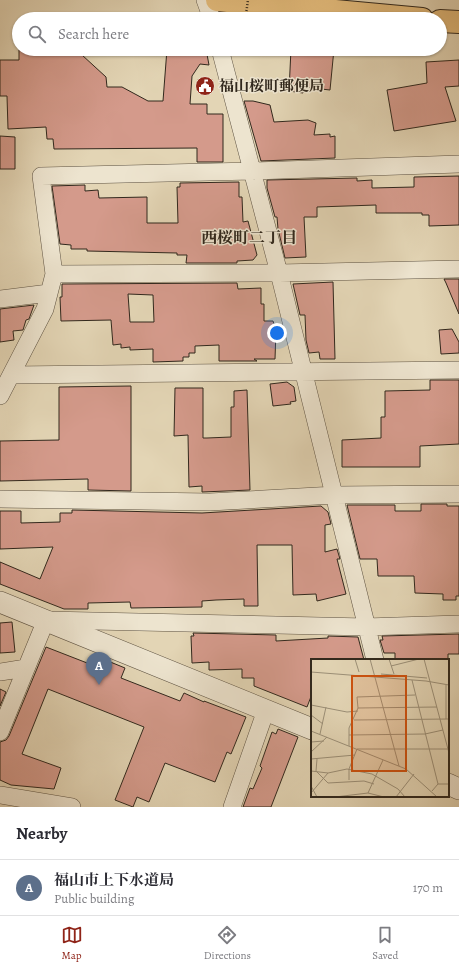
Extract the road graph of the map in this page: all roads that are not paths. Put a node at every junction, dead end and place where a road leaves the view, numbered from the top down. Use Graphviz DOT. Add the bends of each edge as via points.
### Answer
graph roads {
  1 [pos="205,0"];
  2 [pos="217,0"];
  3 [pos="209,12"];
  4 [pos="346,12"];
  5 [pos="447,21"];
  6 [pos="459,22"];
  7 [pos="222,56"];
  8 [pos="459,164"];
  9 [pos="252,171"];
  10 [pos="459,269"];
  11 [pos="279,272"];
  12 [pos="54,274"];
  13 [pos="49,293"];
  14 [pos="0,299"];
  15 [pos="459,370"];
  16 [pos="303,372"];
  17 [pos="12,375"];
  18 [pos="0,396"];
  19 [pos="459,494"];
  20 [pos="335,495"];
  21 [pos="0,499"];
  22 [pos="0,602"];
  23 [pos="46,620"];
  24 [pos="459,624"];
  25 [pos="366,627"];
  26 [pos="375,659"];
  27 [pos="26,668"];
  28 [pos="0,672"];
  29 [pos="266,710"];
  30 [pos="311,729"];
  31 [pos="0,732"];
  32 [pos="449,784"];
  33 [pos="459,789"];
  34 [pos="0,794"];
  35 [pos="72,807"];
  36 [pos="232,807"];
  1 -- 3 [label="street"];
  2 -- 4 [label="highway"];
  5 -- 6 [label="highway"];
  7 -- 9 [label="street"];
  8 -- 9 [label="street"];
  9 -- 11 [label="street"];
  9 -- 12 [label="street" via="41,176"];
  10 -- 11 [label="street"];
  11 -- 12 [label="street"];
  11 -- 16 [label="street"];
  12 -- 13 [label="street"];
  13 -- 14 [label="street"];
  13 -- 17 [label="street" via="45,309"];
  15 -- 16 [label="street"];
  16 -- 17 [label="street"];
  16 -- 20 [label="street"];
  17 -- 18 [label="street"];
  19 -- 20 [label="street"];
  20 -- 21 [label="street" via="210,502"];
  20 -- 25 [label="street"];
  22 -- 23 [label="street"];
  23 -- 25 [label="street"];
  23 -- 27 [label="street"];
  23 -- 29 [label="street"];
  24 -- 25 [label="street"];
  25 -- 26 [label="street"];
  27 -- 28 [label="street"];
  27 -- 31 [label="street"];
  29 -- 30 [label="street"];
  29 -- 36 [label="street"];
  32 -- 33 [label="street"];
  34 -- 35 [label="street"];
}
